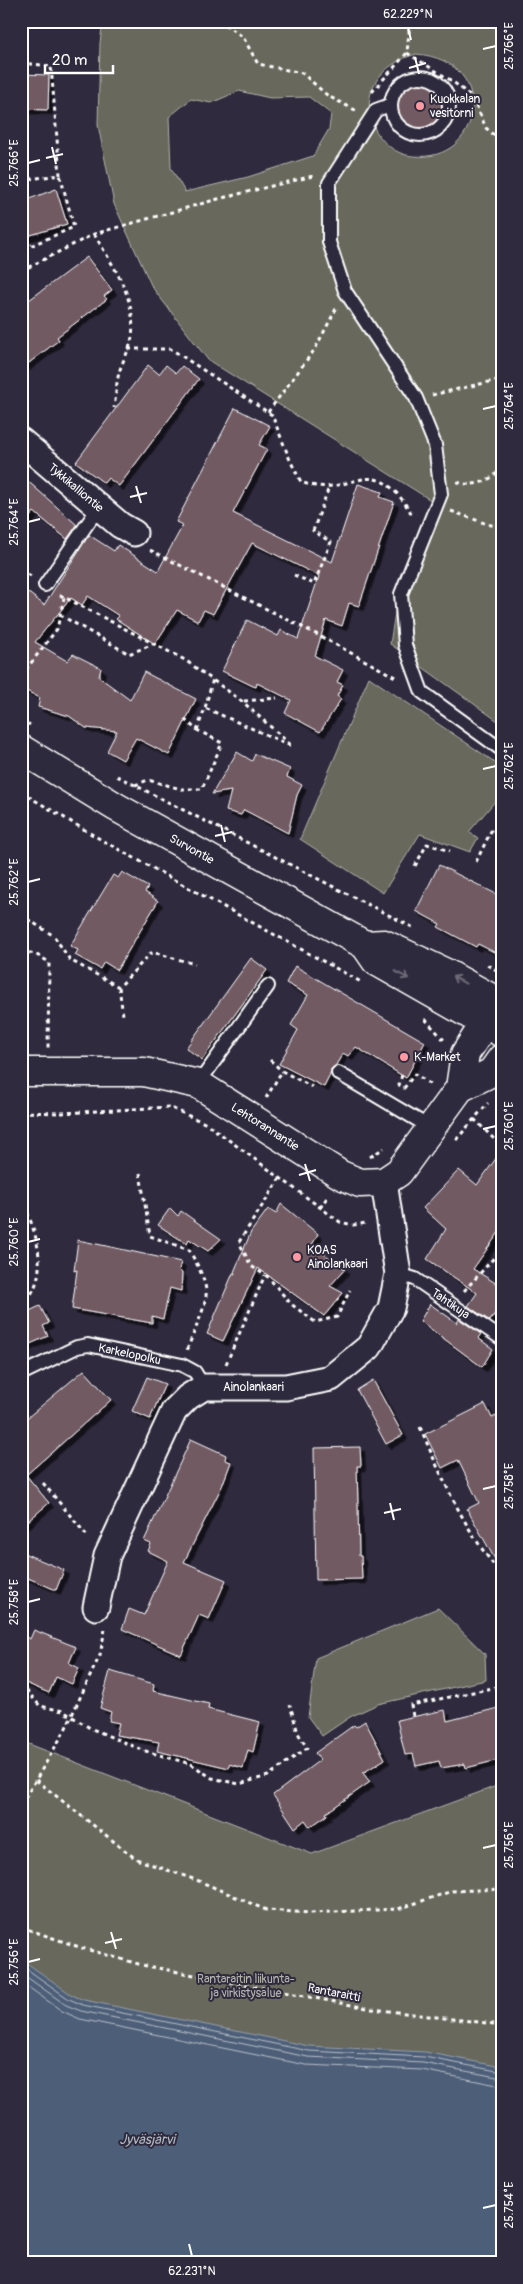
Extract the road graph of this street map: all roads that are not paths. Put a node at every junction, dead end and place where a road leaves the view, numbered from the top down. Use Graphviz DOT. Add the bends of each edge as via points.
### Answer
graph roads {
  1 [pos="390,104"];
  2 [pos="21,441"];
  3 [pos="99,507"];
  4 [pos="134,533"];
  5 [pos="44,585"];
  6 [pos="29,739"];
  7 [pos="502,750"];
  8 [pos="268,986"];
  9 [pos="498,1019"];
  10 [pos="502,1058"];
  11 [pos="21,1072"];
  12 [pos="338,1073"];
  13 [pos="198,1084"];
  14 [pos="460,1088"];
  15 [pos="431,1128"];
  16 [pos="384,1182"];
  17 [pos="398,1274"];
  18 [pos="502,1339"];
  19 [pos="21,1374"];
  20 [pos="200,1380"];
  21 [pos="101,1618"];
  1 -- 1 [label="lane" via="403,82 422,77 440,84 446,92 449,111 440,128 421,136 402,130 395,122"];
  1 -- 7 [label="lane" via="376,110 329,183 329,242 345,291 416,398 436,445 441,494 401,594 405,645 422,692"];
  2 -- 3 [label="street, Tykkikalliontie"];
  3 -- 4 [label="street, Tykkikalliontie"];
  3 -- 5 [label="lane"];
  6 -- 9 [label="street, Survontie" via="116,807 365,945 384,944 446,973"];
  8 -- 13 [label="lane"];
  9 -- 14 [label="street" via="465,1054"];
  10 -- 14 [label="street" via="492,1072"];
  11 -- 13 [label="street, Lehtorannantie" via="144,1072"];
  12 -- 15 [label="lane"];
  13 -- 16 [label="street, Lehtorannantie" via="341,1175 360,1183"];
  14 -- 15 [label="street"];
  15 -- 16 [label="street" via="399,1172"];
  16 -- 17 [label="street, Ainolankaari"];
  17 -- 18 [label="lane, Tahtikuja" via="415,1279"];
  17 -- 20 [label="street, Ainolankaari" via="391,1308 369,1347 331,1378 286,1387"];
  19 -- 20 [label="lane, Karkelopolku" via="77,1347 88,1345 182,1365"];
  20 -- 21 [label="street" via="174,1411 107,1556"];
}
